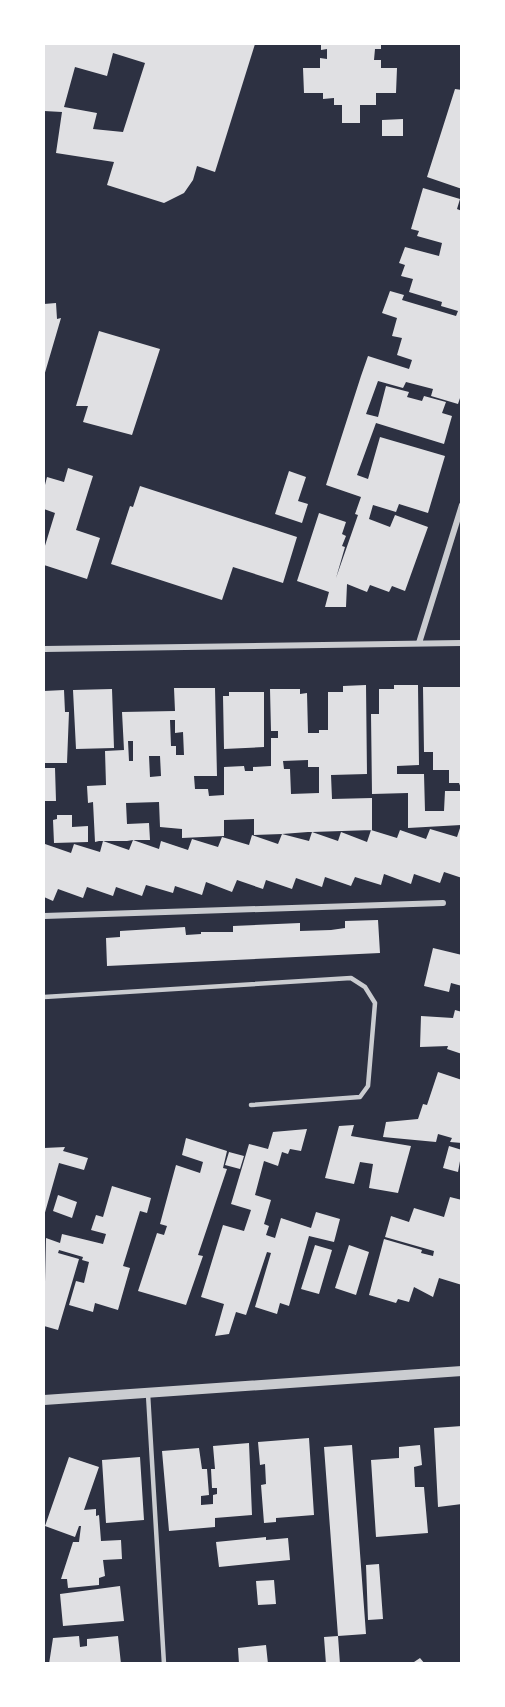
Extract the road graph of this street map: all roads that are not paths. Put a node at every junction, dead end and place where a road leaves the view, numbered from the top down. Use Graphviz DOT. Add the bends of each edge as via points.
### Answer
graph roads {
  1 [pos="462,505"];
  2 [pos="462,643"];
  3 [pos="419,644"];
  4 [pos="44,649"];
  5 [pos="443,903"];
  6 [pos="44,916"];
  7 [pos="44,997"];
  8 [pos="251,1105"];
  9 [pos="462,1371"];
  10 [pos="148,1391"];
  11 [pos="44,1400"];
  12 [pos="164,1664"];
  1 -- 3 [label="street"];
  2 -- 3 [label="street"];
  3 -- 4 [label="street"];
  5 -- 6 [label="street"];
  7 -- 8 [label="lane" via="351,978 365,987 375,1003 368,1086 360,1097"];
  9 -- 10 [label="street"];
  10 -- 11 [label="street"];
  10 -- 12 [label="lane"];
}
